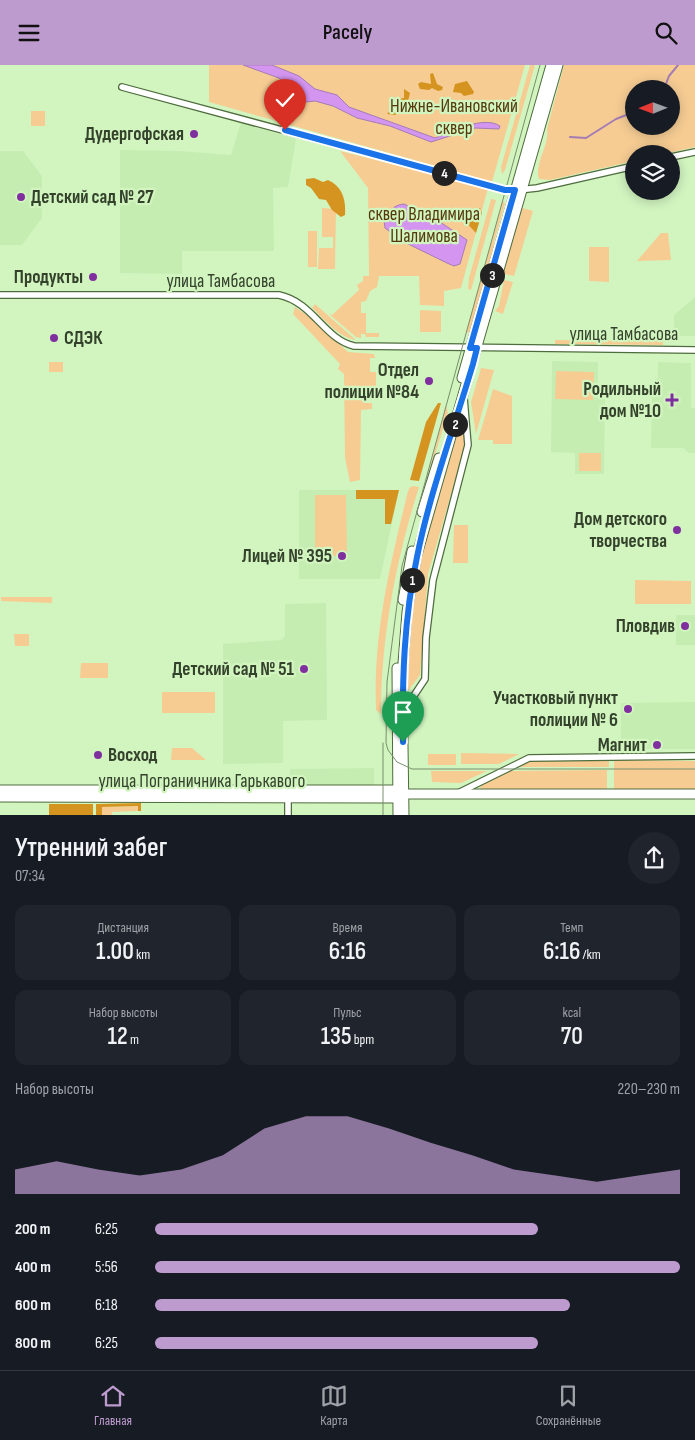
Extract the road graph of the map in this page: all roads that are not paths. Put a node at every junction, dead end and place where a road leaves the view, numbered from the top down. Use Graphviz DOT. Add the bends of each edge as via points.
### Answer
graph roads {
  1 [pos="551,65"];
  2 [pos="558,65"];
  3 [pos="122,87"];
  4 [pos="695,152"];
  5 [pos="680,155"];
  6 [pos="625,168"];
  7 [pos="519,190"];
  8 [pos="0,295"];
  9 [pos="474,348"];
  10 [pos="695,350"];
  11 [pos="463,396"];
  12 [pos="402,713"];
  13 [pos="695,756"];
  14 [pos="0,790"];
  15 [pos="288,794"];
  16 [pos="399,794"];
  17 [pos="457,794"];
  18 [pos="695,794"];
  19 [pos="0,797"];
  20 [pos="288,815"];
  21 [pos="398,815"];
  22 [pos="404,815"];
  1 -- 7 [label="main road"];
  2 -- 7 [label="main road"];
  3 -- 7 [label="street" via="505,190"];
  4 -- 5 [label="street"];
  6 -- 7 [label="street"];
  7 -- 9 [label="main road"];
  8 -- 9 [label="street, улица Тамбасова" via="279,295 297,301 348,344"];
  9 -- 10 [label="street, улица Тамбасова"];
  9 -- 11 [label="main road"];
  9 -- 16 [label="main road" via="414,542 405,585 395,690"];
  11 -- 12 [label="main road" via="416,558 405,639"];
  11 -- 12 [label="street" via="468,445 433,580 426,638 426,679"];
  12 -- 16 [label="main road"];
  13 -- 17 [label="street" via="529,758"];
  14 -- 15 [label="main road, улица Пограничника Гарькавого"];
  15 -- 16 [label="main road, улица Пограничника Гарькавого"];
  15 -- 19 [label="main road, улица Пограничника Гарькавого"];
  15 -- 20 [label="street"];
  16 -- 17 [label="main road, улица Пограничника Гарькавого"];
  16 -- 21 [label="main road"];
  16 -- 22 [label="main road"];
  17 -- 18 [label="main road, улица Пограничника Гарькавого"];
}
